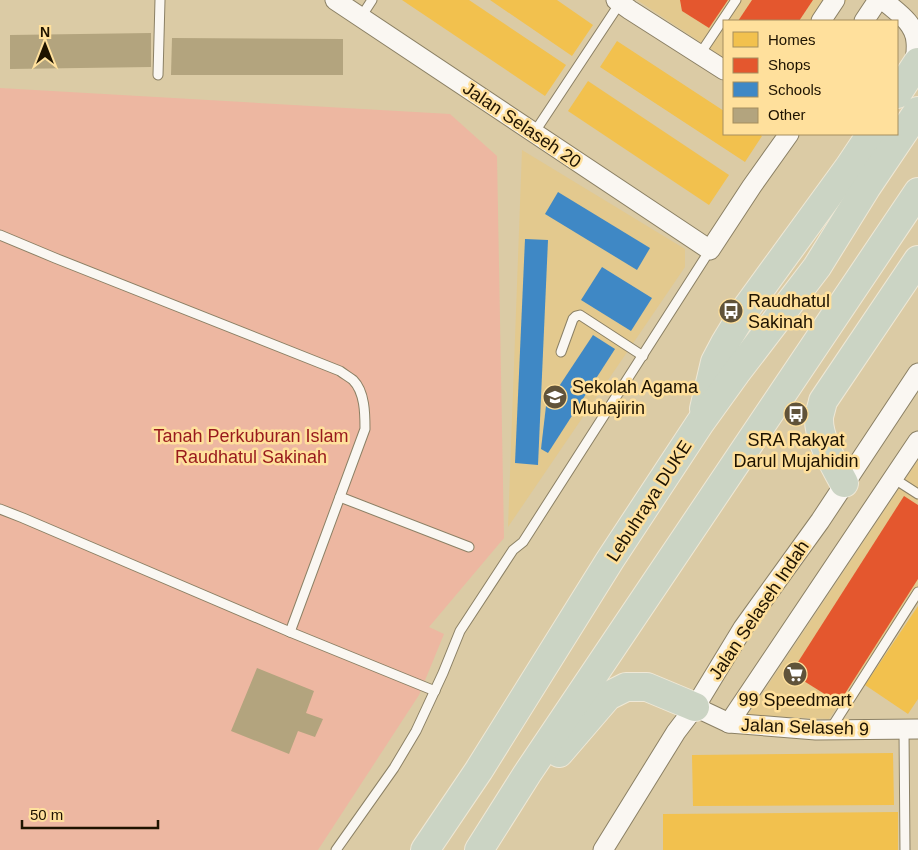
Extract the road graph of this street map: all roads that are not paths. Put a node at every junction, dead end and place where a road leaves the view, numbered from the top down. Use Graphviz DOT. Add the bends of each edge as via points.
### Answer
graph roads {
  1 [pos="160,0"];
  2 [pos="335,0"];
  3 [pos="372,0"];
  4 [pos="736,0"];
  5 [pos="835,0"];
  6 [pos="878,0"];
  7 [pos="883,0"];
  8 [pos="625,3"];
  9 [pos="361,17"];
  10 [pos="822,20"];
  11 [pos="865,20"];
  12 [pos="700,54"];
  13 [pos="916,64"];
  14 [pos="723,69"];
  15 [pos="158,75"];
  16 [pos="898,92"];
  17 [pos="918,111"];
  18 [pos="534,133"];
  19 [pos="788,135"];
  20 [pos="869,135"];
  21 [pos="918,192"];
  22 [pos="0,235"];
  23 [pos="710,250"];
  24 [pos="918,260"];
  25 [pos="561,352"];
  26 [pos="643,356"];
  27 [pos="918,372"];
  28 [pos="700,422"];
  29 [pos="918,441"];
  30 [pos="893,478"];
  31 [pos="844,483"];
  32 [pos="918,494"];
  33 [pos="340,497"];
  34 [pos="0,509"];
  35 [pos="469,548"];
  36 [pos="918,592"];
  37 [pos="290,632"];
  38 [pos="435,691"];
  39 [pos="695,707"];
  40 [pos="729,723"];
  41 [pos="914,729"];
  42 [pos="830,730"];
  43 [pos="480,849"];
  44 [pos="336,850"];
  45 [pos="425,850"];
  46 [pos="602,850"];
  47 [pos="904,850"];
  1 -- 15 [label="lane"];
  2 -- 9 [label="street, Jalan Selaseh 20"];
  3 -- 9 [label="lane"];
  4 -- 12 [label="lane"];
  5 -- 10 [label="street"];
  6 -- 11 [label="street"];
  7 -- 13 [label="street" via="912,26"];
  8 -- 12 [label="street"];
  8 -- 18 [label="lane"];
  9 -- 18 [label="street, Jalan Selaseh 20"];
  12 -- 14 [label="street"];
  13 -- 16 [label="highway"];
  17 -- 28 [label="highway, Lebuhraya DUKE" via="817,267"];
  18 -- 23 [label="street, Jalan Selaseh 20"];
  19 -- 23 [label="street"];
  20 -- 28 [label="highway" via="725,343 715,362"];
  21 -- 43 [label="highway"];
  22 -- 33 [label="lane" via="340,371 354,381 365,407 365,429"];
  23 -- 26 [label="lane"];
  24 -- 31 [label="highway" via="823,401 819,417 821,433"];
  25 -- 26 [label="lane" via="573,319 580,315"];
  26 -- 38 [label="lane" via="523,542 513,550 468,616"];
  27 -- 31 [label="street, Jalan Selaseh Indah"];
  28 -- 45 [label="highway, Lebuhraya DUKE"];
  29 -- 30 [label="street"];
  30 -- 32 [label="lane"];
  30 -- 40 [label="street"];
  31 -- 39 [label="street, Jalan Selaseh Indah" via="743,628"];
  33 -- 35 [label="lane"];
  33 -- 37 [label="lane"];
  34 -- 37 [label="lane"];
  36 -- 42 [label="lane"];
  37 -- 38 [label="lane"];
  38 -- 44 [label="lane" via="394,768"];
  39 -- 40 [label="street, Jalan Selaseh 9"];
  39 -- 43 [label="highway" via="648,687 626,687 608,696"];
  39 -- 46 [label="street, Jalan Selaseh Indah"];
  40 -- 42 [label="street, Jalan Selaseh 9"];
  41 -- 42 [label="street, Jalan Selaseh 9"];
  41 -- 47 [label="lane"];
}
